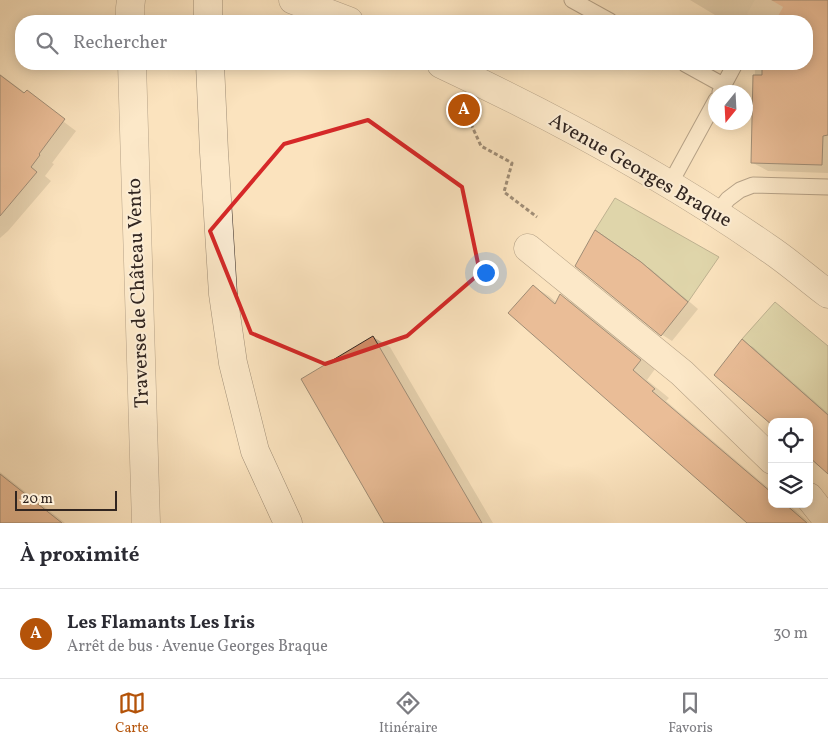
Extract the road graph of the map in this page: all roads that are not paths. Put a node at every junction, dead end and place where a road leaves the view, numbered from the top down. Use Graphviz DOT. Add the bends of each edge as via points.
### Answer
graph roads {
  1 [pos="131,0"];
  2 [pos="208,0"];
  3 [pos="293,0"];
  4 [pos="572,0"];
  5 [pos="130,15"];
  6 [pos="208,15"];
  7 [pos="333,15"];
  8 [pos="599,15"];
  9 [pos="132,70"];
  10 [pos="210,70"];
  11 [pos="453,70"];
  12 [pos="694,70"];
  13 [pos="732,70"];
  14 [pos="716,85"];
  15 [pos="724,85"];
  16 [pos="708,115"];
  17 [pos="670,184"];
  18 [pos="828,187"];
  19 [pos="716,214"];
  20 [pos="528,248"];
  21 [pos="828,294"];
  22 [pos="768,456"];
  23 [pos="813,502"];
  24 [pos="828,521"];
  25 [pos="146,523"];
  26 [pos="288,523"];
  1 -- 5 [label="street"];
  2 -- 6 [label="street"];
  3 -- 7 [label="street"];
  4 -- 8 [label="lane"];
  9 -- 25 [label="street, Traverse de Château Vento"];
  10 -- 26 [label="street" via="223,294 233,363 255,451"];
  11 -- 17 [label="street, Avenue Georges Braque" via="584,135"];
  12 -- 14 [label="lane"];
  13 -- 15 [label="lane"];
  16 -- 17 [label="lane"];
  17 -- 19 [label="street, Avenue Georges Braque"];
  18 -- 19 [label="lane" via="753,185 728,199"];
  19 -- 21 [label="street, Avenue Georges Braque" via="769,248"];
  20 -- 22 [label="street" via="682,373"];
  23 -- 24 [label="street"];
}
